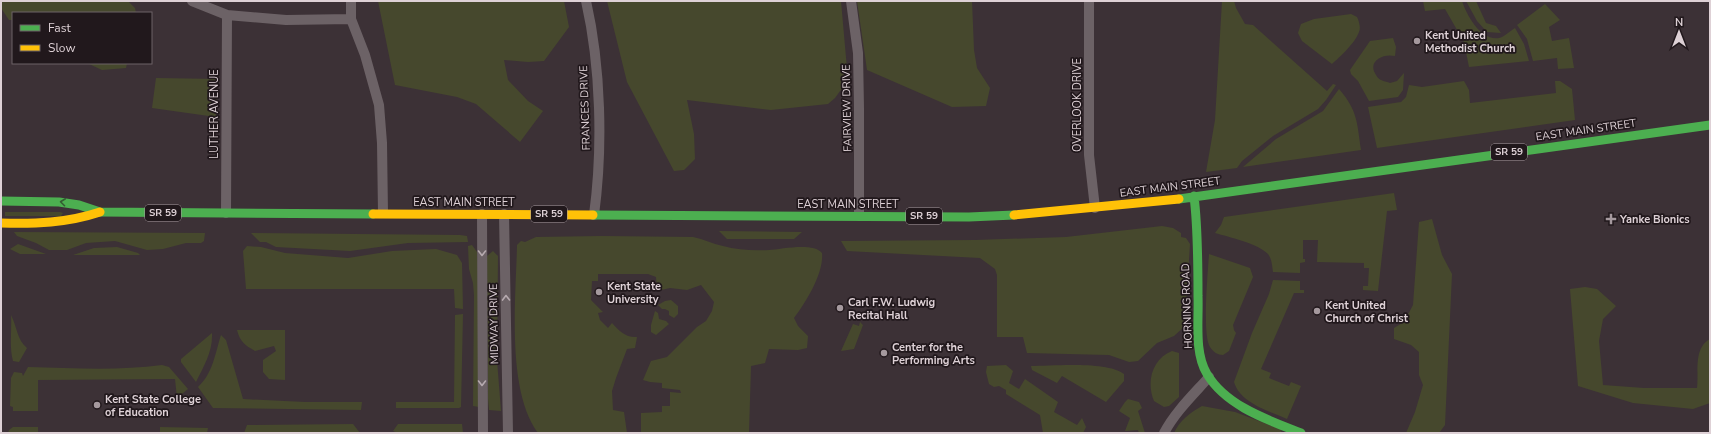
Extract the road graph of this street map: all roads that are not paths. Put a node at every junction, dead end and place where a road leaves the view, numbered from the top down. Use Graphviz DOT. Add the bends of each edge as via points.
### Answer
graph roads {
  1 [pos="192,1"];
  2 [pos="351,1"];
  3 [pos="586,1"];
  4 [pos="852,1"];
  5 [pos="1089,1"];
  6 [pos="227,15"];
  7 [pos="350,19"];
  8 [pos="1710,125"];
  9 [pos="1194,196"];
  10 [pos="1,201"];
  11 [pos="1095,208"];
  12 [pos="100,212"];
  13 [pos="226,214"];
  14 [pos="383,214"];
  15 [pos="482,214"];
  16 [pos="504,214"];
  17 [pos="594,214"];
  18 [pos="858,216"];
  19 [pos="1,223"];
  20 [pos="1209,377"];
  21 [pos="482,433"];
  22 [pos="508,433"];
  23 [pos="1164,433"];
  24 [pos="1300,433"];
  1 -- 6 [label="street"];
  2 -- 7 [label="street"];
  3 -- 17 [label="street, FRANCES DRIVE" via="593,31 598,97 599,142"];
  4 -- 18 [label="street, FAIRVIEW DRIVE" via="858,53 860,108"];
  5 -- 11 [label="street, OVERLOOK DRIVE" via="1089,155"];
  6 -- 7 [label="street" via="286,20"];
  6 -- 13 [label="street, LUTHER AVENUE"];
  7 -- 14 [label="street" via="365,55 379,105"];
  8 -- 9 [label="main road, EAST MAIN STREET / SR 59"];
  9 -- 11 [label="main road, EAST MAIN STREET / SR 59"];
  9 -- 20 [label="main road, HORNING ROAD" via="1199,345 1202,363"];
  12 -- 10 [label="main road, EAST MAIN STREET / SR 59, one-way" via="80,205 59,202"];
  11 -- 18 [label="main road, EAST MAIN STREET / SR 59" via="969,217"];
  12 -- 13 [label="main road, EAST MAIN STREET / SR 59"];
  12 -- 19 [label="main road, EAST MAIN STREET / SR 59" via="80,220 60,223"];
  13 -- 14 [label="main road, EAST MAIN STREET / SR 59"];
  14 -- 15 [label="main road, EAST MAIN STREET / SR 59"];
  15 -- 16 [label="main road, EAST MAIN STREET / SR 59"];
  15 -- 21 [label="street, MIDWAY DRIVE, one-way"];
  16 -- 17 [label="main road, EAST MAIN STREET / SR 59"];
  22 -- 16 [label="street, MIDWAY DRIVE, one-way"];
  17 -- 18 [label="main road, EAST MAIN STREET / SR 59"];
  20 -- 23 [label="street" via="1180,408"];
  20 -- 24 [label="main road, HORNING ROAD" via="1241,405"];
}
